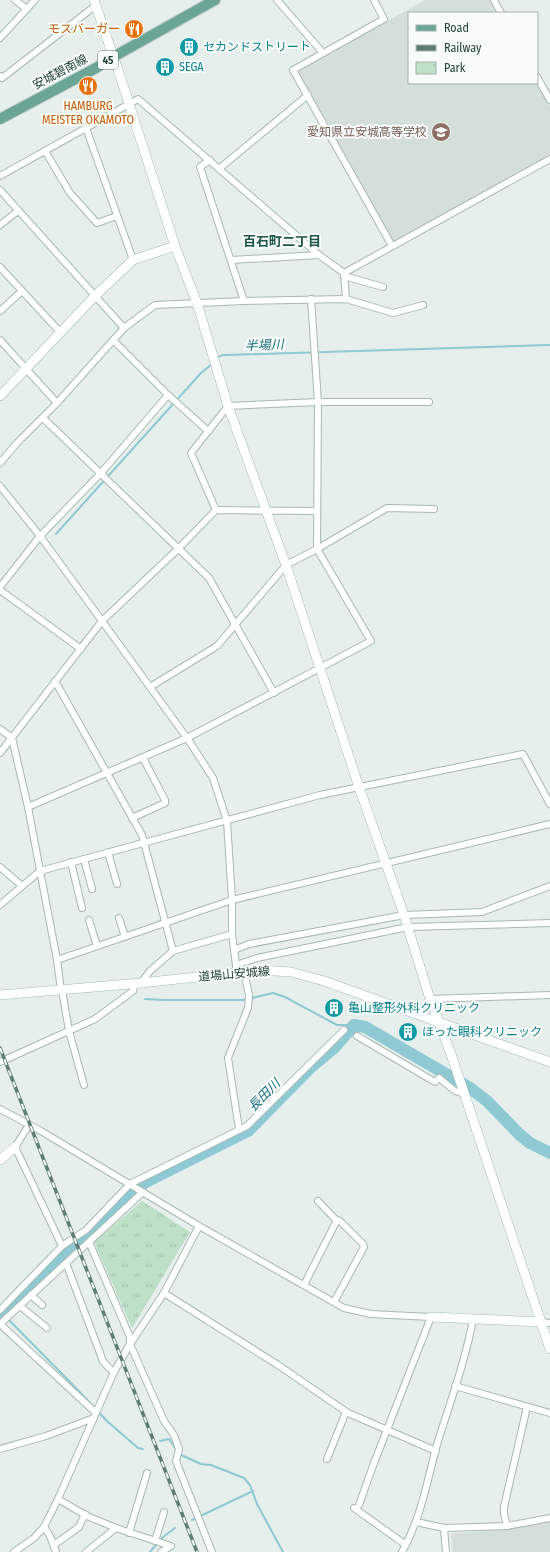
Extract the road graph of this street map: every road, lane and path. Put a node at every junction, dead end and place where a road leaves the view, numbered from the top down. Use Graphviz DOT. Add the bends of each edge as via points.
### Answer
graph roads {
  1 [pos="15,0"];
  2 [pos="36,0"];
  3 [pos="215,0"];
  4 [pos="277,0"];
  5 [pos="374,0"];
  6 [pos="494,0"];
  7 [pos="95,3"];
  8 [pos="27,9"];
  9 [pos="500,12"];
  10 [pos="0,38"];
  11 [pos="323,53"];
  12 [pos="113,56"];
  13 [pos="0,76"];
  14 [pos="538,79"];
  15 [pos="308,95"];
  16 [pos="550,100"];
  17 [pos="128,103"];
  18 [pos="0,120"];
  19 [pos="86,128"];
  20 [pos="46,151"];
  21 [pos="550,159"];
  22 [pos="210,160"];
  23 [pos="220,168"];
  24 [pos="0,176"];
  25 [pos="0,190"];
  26 [pos="18,210"];
  27 [pos="117,216"];
  28 [pos="0,225"];
  29 [pos="176,246"];
  30 [pos="392,246"];
  31 [pos="319,255"];
  32 [pos="133,260"];
  33 [pos="231,260"];
  34 [pos="0,267"];
  35 [pos="344,274"];
  36 [pos="383,287"];
  37 [pos="22,290"];
  38 [pos="95,296"];
  39 [pos="311,299"];
  40 [pos="346,299"];
  41 [pos="244,301"];
  42 [pos="197,303"];
  43 [pos="423,305"];
  44 [pos="0,310"];
  45 [pos="124,328"];
  46 [pos="61,333"];
  47 [pos="0,340"];
  48 [pos="113,340"];
  49 [pos="26,369"];
  50 [pos="168,395"];
  51 [pos="0,396"];
  52 [pos="318,402"];
  53 [pos="429,402"];
  54 [pos="57,403"];
  55 [pos="228,406"];
  56 [pos="43,418"];
  57 [pos="208,431"];
  58 [pos="0,463"];
  59 [pos="101,473"];
  60 [pos="0,486"];
  61 [pos="434,509"];
  62 [pos="216,510"];
  63 [pos="267,510"];
  64 [pos="317,511"];
  65 [pos="40,536"];
  66 [pos="179,548"];
  67 [pos="317,549"];
  68 [pos="286,565"];
  69 [pos="0,586"];
  70 [pos="0,590"];
  71 [pos="102,621"];
  72 [pos="236,624"];
  73 [pos="81,649"];
  74 [pos="320,667"];
  75 [pos="55,681"];
  76 [pos="150,687"];
  77 [pos="274,692"];
  78 [pos="0,730"];
  79 [pos="12,738"];
  80 [pos="187,738"];
  81 [pos="0,753"];
  82 [pos="143,758"];
  83 [pos="107,773"];
  84 [pos="359,787"];
  85 [pos="550,804"];
  86 [pos="28,807"];
  87 [pos="132,818"];
  88 [pos="227,821"];
  89 [pos="550,824"];
  90 [pos="144,843"];
  91 [pos="108,852"];
  92 [pos="84,859"];
  93 [pos="71,862"];
  94 [pos="386,864"];
  95 [pos="0,867"];
  96 [pos="40,871"];
  97 [pos="117,884"];
  98 [pos="22,886"];
  99 [pos="550,886"];
  100 [pos="92,889"];
  101 [pos="232,900"];
  102 [pos="0,905"];
  103 [pos="82,908"];
  104 [pos="404,915"];
  105 [pos="119,918"];
  106 [pos="89,920"];
  107 [pos="550,923"];
  108 [pos="165,924"];
  109 [pos="408,928"];
  110 [pos="232,934"];
  111 [pos="125,937"];
  112 [pos="97,946"];
  113 [pos="234,950"];
  114 [pos="173,952"];
  115 [pos="57,960"];
  116 [pos="239,970"];
  117 [pos="138,983"];
  118 [pos="62,990"];
  119 [pos="0,995"];
  120 [pos="550,995"];
  121 [pos="430,999"];
  122 [pos="438,1022"];
  123 [pos="69,1030"];
  124 [pos="344,1030"];
  125 [pos="357,1036"];
  126 [pos="0,1062"];
  127 [pos="550,1062"];
  128 [pos="84,1085"];
  129 [pos="465,1094"];
  130 [pos="0,1109"];
  131 [pos="29,1125"];
  132 [pos="239,1130"];
  133 [pos="15,1146"];
  134 [pos="0,1160"];
  135 [pos="131,1184"];
  136 [pos="142,1191"];
  137 [pos="318,1201"];
  138 [pos="337,1220"];
  139 [pos="199,1226"];
  140 [pos="89,1242"];
  141 [pos="62,1246"];
  142 [pos="66,1264"];
  143 [pos="304,1285"];
  144 [pos="164,1294"];
  145 [pos="31,1295"];
  146 [pos="334,1302"];
  147 [pos="42,1305"];
  148 [pos="20,1306"];
  149 [pos="0,1310"];
  150 [pos="430,1317"];
  151 [pos="473,1319"];
  152 [pos="546,1322"];
  153 [pos="47,1328"];
  154 [pos="130,1344"];
  155 [pos="550,1349"];
  156 [pos="114,1372"];
  157 [pos="455,1386"];
  158 [pos="527,1407"];
  159 [pos="346,1412"];
  160 [pos="550,1413"];
  161 [pos="95,1416"];
  162 [pos="386,1431"];
  163 [pos="0,1449"];
  164 [pos="436,1451"];
  165 [pos="327,1459"];
  166 [pos="147,1473"];
  167 [pos="58,1499"];
  168 [pos="164,1512"];
  169 [pos="85,1514"];
  170 [pos="550,1518"];
  171 [pos="416,1522"];
  172 [pos="507,1526"];
  173 [pos="44,1527"];
  174 [pos="116,1528"];
  175 [pos="444,1528"];
  176 [pos="129,1533"];
  177 [pos="155,1541"];
  178 [pos="54,1545"];
  179 [pos="406,1545"];
  180 [pos="14,1552"];
  181 [pos="56,1552"];
  182 [pos="86,1552"];
  183 [pos="161,1552"];
  184 [pos="212,1552"];
  185 [pos="402,1552"];
  186 [pos="446,1552"];
  1 -- 8 [label="street"];
  2 -- 8 [label="street"];
  3 -- 12 [label="main road, 安城碧南線 / 45"];
  4 -- 11 [label="street"];
  5 -- 11 [label="street" via="384,20"];
  6 -- 9 [label="street"];
  7 -- 12 [label="street"];
  7 -- 13 [label="street" via="2,78"];
  8 -- 10 [label="street"];
  11 -- 15 [label="street" via="293,70"];
  12 -- 17 [label="street"];
  12 -- 18 [label="main road, 安城碧南線 / 45" via="96,68"];
  14 -- 16 [label="street"];
  15 -- 23 [label="street"];
  15 -- 30 [label="street"];
  17 -- 19 [label="street"];
  17 -- 22 [label="street" via="138,99"];
  17 -- 29 [label="street"];
  19 -- 20 [label="street"];
  19 -- 27 [label="street"];
  20 -- 24 [label="street"];
  20 -- 27 [label="street" via="70,194 97,223"];
  21 -- 30 [label="street"];
  22 -- 23 [label="street"];
  22 -- 33 [label="street" via="200,167"];
  23 -- 31 [label="street"];
  25 -- 26 [label="street"];
  26 -- 28 [label="street"];
  26 -- 38 [label="street"];
  27 -- 32 [label="street"];
  29 -- 32 [label="street"];
  29 -- 42 [label="street"];
  30 -- 35 [label="street"];
  31 -- 33 [label="street"];
  31 -- 35 [label="street"];
  32 -- 38 [label="street"];
  33 -- 41 [label="street"];
  34 -- 37 [label="street"];
  35 -- 36 [label="street"];
  35 -- 40 [label="street"];
  37 -- 44 [label="street"];
  37 -- 46 [label="street"];
  38 -- 45 [label="street"];
  38 -- 46 [label="street"];
  39 -- 40 [label="street"];
  39 -- 41 [label="street"];
  39 -- 52 [label="street"];
  40 -- 43 [label="street" via="393,313"];
  41 -- 42 [label="street"];
  42 -- 45 [label="street" via="155,305"];
  42 -- 55 [label="street"];
  45 -- 48 [label="street"];
  46 -- 49 [label="street"];
  47 -- 49 [label="street"];
  48 -- 50 [label="street"];
  48 -- 54 [label="street"];
  49 -- 51 [label="street"];
  49 -- 54 [label="street"];
  50 -- 57 [label="street"];
  50 -- 59 [label="street"];
  52 -- 53 [label="street"];
  52 -- 55 [label="street"];
  52 -- 64 [label="street"];
  54 -- 56 [label="street"];
  55 -- 57 [label="street"];
  55 -- 63 [label="street"];
  56 -- 58 [label="street"];
  56 -- 59 [label="street"];
  57 -- 62 [label="street" via="191,453"];
  59 -- 65 [label="street"];
  59 -- 66 [label="street"];
  60 -- 65 [label="street"];
  61 -- 67 [label="street" via="387,508"];
  62 -- 63 [label="street"];
  62 -- 66 [label="street"];
  63 -- 64 [label="street"];
  63 -- 68 [label="street"];
  64 -- 67 [label="street"];
  65 -- 69 [label="street"];
  65 -- 71 [label="street"];
  66 -- 71 [label="street"];
  66 -- 72 [label="street" via="209,578"];
  67 -- 68 [label="street"];
  67 -- 74 [label="street" via="371,641"];
  68 -- 72 [label="street"];
  68 -- 74 [label="street"];
  70 -- 73 [label="street"];
  71 -- 73 [label="street"];
  71 -- 76 [label="street"];
  72 -- 76 [label="street" via="217,646"];
  72 -- 77 [label="street"];
  73 -- 75 [label="street"];
  74 -- 77 [label="street"];
  74 -- 84 [label="street"];
  75 -- 79 [label="street"];
  75 -- 83 [label="street"];
  76 -- 80 [label="street"];
  77 -- 80 [label="street"];
  78 -- 79 [label="street"];
  79 -- 81 [label="street"];
  79 -- 86 [label="street"];
  80 -- 82 [label="street"];
  80 -- 88 [label="street" via="213,778"];
  82 -- 83 [label="street"];
  82 -- 87 [label="street" via="165,803"];
  83 -- 86 [label="street"];
  83 -- 87 [label="street"];
  84 -- 85 [label="street" via="523,754"];
  84 -- 88 [label="street"];
  84 -- 94 [label="street"];
  86 -- 96 [label="street"];
  87 -- 90 [label="street"];
  88 -- 90 [label="street"];
  88 -- 101 [label="street"];
  89 -- 94 [label="street"];
  90 -- 91 [label="street"];
  90 -- 108 [label="street"];
  91 -- 92 [label="street"];
  91 -- 97 [label="street"];
  92 -- 93 [label="street"];
  92 -- 100 [label="street"];
  93 -- 96 [label="street"];
  93 -- 103 [label="street"];
  94 -- 101 [label="street"];
  94 -- 104 [label="street"];
  95 -- 98 [label="street"];
  96 -- 98 [label="street"];
  96 -- 115 [label="street"];
  98 -- 102 [label="street"];
  99 -- 104 [label="street" via="482,912"];
  101 -- 108 [label="street"];
  101 -- 110 [label="street"];
  104 -- 109 [label="street"];
  104 -- 113 [label="street" via="249,944"];
  105 -- 111 [label="street"];
  106 -- 112 [label="street"];
  107 -- 109 [label="street"];
  108 -- 111 [label="street"];
  108 -- 114 [label="street"];
  109 -- 116 [label="street" via="257,958"];
  109 -- 121 [label="street"];
  110 -- 113 [label="street"];
  110 -- 114 [label="street"];
  111 -- 112 [label="street"];
  112 -- 115 [label="street"];
  113 -- 116 [label="street"];
  114 -- 117 [label="street"];
  115 -- 118 [label="street"];
  116 -- 117 [label="street, 道場山安城線"];
  116 -- 122 [label="street, 道場山安城線" via="291,972 324,980"];
  116 -- 132 [label="street" via="249,995 248,1008 228,1058"];
  117 -- 118 [label="street, 道場山安城線"];
  117 -- 123 [label="street" via="133,991 106,1012"];
  118 -- 119 [label="street, 道場山安城線"];
  118 -- 123 [label="street"];
  120 -- 121 [label="street"];
  121 -- 122 [label="street"];
  122 -- 127 [label="street, 道場山安城線"];
  122 -- 129 [label="street"];
  123 -- 126 [label="street"];
  123 -- 128 [label="street"];
  124 -- 132 [label="street" via="247,1126"];
  125 -- 129 [label="street" via="435,1082 440,1078 455,1091"];
  129 -- 152 [label="street"];
  130 -- 131 [label="street"];
  131 -- 133 [label="street"];
  131 -- 135 [label="street"];
  132 -- 135 [label="street"];
  133 -- 134 [label="street"];
  133 -- 141 [label="street"];
  135 -- 136 [label="street"];
  135 -- 141 [label="street" via="86,1230"];
  136 -- 139 [label="street"];
  136 -- 140 [label="street"];
  137 -- 138 [label="street"];
  138 -- 143 [label="street"];
  138 -- 146 [label="street" via="364,1247"];
  139 -- 143 [label="street"];
  139 -- 144 [label="street"];
  140 -- 142 [label="street"];
  140 -- 154 [label="street" via="130,1337"];
  141 -- 149 [label="street"];
  142 -- 145 [label="street"];
  142 -- 156 [label="street" via="104,1361"];
  143 -- 146 [label="street"];
  144 -- 154 [label="street"];
  144 -- 159 [label="street" via="278,1365"];
  145 -- 147 [label="street"];
  145 -- 148 [label="street"];
  146 -- 150 [label="street" via="344,1308 371,1314"];
  148 -- 153 [label="street"];
  148 -- 161 [label="street" via="0,1324"];
  150 -- 151 [label="street"];
  150 -- 162 [label="street"];
  151 -- 152 [label="street"];
  151 -- 157 [label="street" via="469,1342"];
  152 -- 155 [label="street"];
  154 -- 156 [label="street"];
  154 -- 184 [label="street" via="164,1421 179,1448 176,1460"];
  156 -- 161 [label="street"];
  157 -- 158 [label="street"];
  157 -- 164 [label="street"];
  158 -- 160 [label="street"];
  158 -- 172 [label="street" via="504,1507"];
  159 -- 162 [label="street"];
  159 -- 165 [label="street"];
  161 -- 163 [label="street" via="46,1436"];
  161 -- 167 [label="street"];
  162 -- 164 [label="street"];
  162 -- 179 [label="street" via="357,1506"];
  164 -- 171 [label="street"];
  166 -- 176 [label="street"];
  167 -- 169 [label="street"];
  167 -- 173 [label="street"];
  168 -- 177 [label="street"];
  169 -- 174 [label="street"];
  169 -- 178 [label="street" via="78,1527"];
  170 -- 172 [label="street"];
  171 -- 175 [label="street"];
  171 -- 179 [label="street"];
  172 -- 175 [label="street"];
  173 -- 178 [label="street"];
  173 -- 180 [label="street" via="34,1538"];
  174 -- 176 [label="street"];
  174 -- 182 [label="street"];
  175 -- 186 [label="street"];
  176 -- 177 [label="street"];
  177 -- 183 [label="street" via="171,1546"];
  178 -- 181 [label="street"];
  179 -- 185 [label="street"];
}
